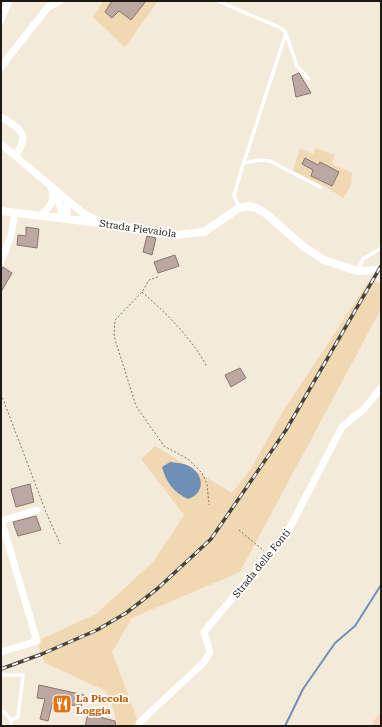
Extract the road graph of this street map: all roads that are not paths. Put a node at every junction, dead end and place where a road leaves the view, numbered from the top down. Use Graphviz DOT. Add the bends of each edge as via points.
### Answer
graph roads {
  1 [pos="9,1"];
  2 [pos="60,1"];
  3 [pos="218,1"];
  4 [pos="1,20"];
  5 [pos="286,33"];
  6 [pos="1,67"];
  7 [pos="308,78"];
  8 [pos="1,116"];
  9 [pos="1,144"];
  10 [pos="15,156"];
  11 [pos="243,163"];
  12 [pos="320,187"];
  13 [pos="53,191"];
  14 [pos="66,200"];
  15 [pos="239,208"];
  16 [pos="1,211"];
  17 [pos="15,213"];
  18 [pos="41,216"];
  19 [pos="63,218"];
  20 [pos="108,224"];
  21 [pos="381,248"];
  22 [pos="1,261"];
  23 [pos="381,270"];
  24 [pos="358,271"];
  25 [pos="381,388"];
  26 [pos="37,510"];
  27 [pos="1,521"];
  28 [pos="1,652"];
  29 [pos="1,675"];
  30 [pos="1,712"];
  31 [pos="12,720"];
  32 [pos="381,720"];
  33 [pos="11,726"];
  34 [pos="140,726"];
  35 [pos="377,726"];
  1 -- 4 [label="street"];
  2 -- 6 [label="street" via="48,7"];
  3 -- 5 [label="lane" via="282,28"];
  5 -- 7 [label="lane" via="297,66"];
  5 -- 11 [label="lane"];
  8 -- 10 [label="street" via="17,126 23,137 23,145"];
  9 -- 10 [label="street"];
  10 -- 13 [label="street"];
  11 -- 12 [label="lane" via="270,161"];
  11 -- 15 [label="lane" via="234,196"];
  13 -- 14 [label="street"];
  13 -- 18 [label="street" via="52,204"];
  13 -- 19 [label="street"];
  14 -- 19 [label="street" via="67,212"];
  14 -- 20 [label="street" via="84,214"];
  15 -- 20 [label="street, Strada Pievaiola" via="209,229 191,234 174,235"];
  15 -- 24 [label="street" via="256,208 324,260"];
  16 -- 17 [label="street, Strada Pievaiola"];
  17 -- 18 [label="street, Strada Pievaiola"];
  17 -- 22 [label="street" via="11,236"];
  18 -- 19 [label="street, Strada Pievaiola"];
  19 -- 20 [label="street, Strada Pievaiola"];
  21 -- 24 [label="lane" via="363,259"];
  23 -- 24 [label="street"];
  25 -- 34 [label="street, Strada delle Fonti" via="364,409 342,427 287,533 204,632 210,652 204,662 139,724"];
  26 -- 27 [label="street"];
  27 -- 28 [label="street" via="37,641"];
  29 -- 31 [label="lane" via="23,675 18,717"];
  30 -- 31 [label="lane"];
  31 -- 33 [label="lane"];
  32 -- 35 [label="main road"];
}
